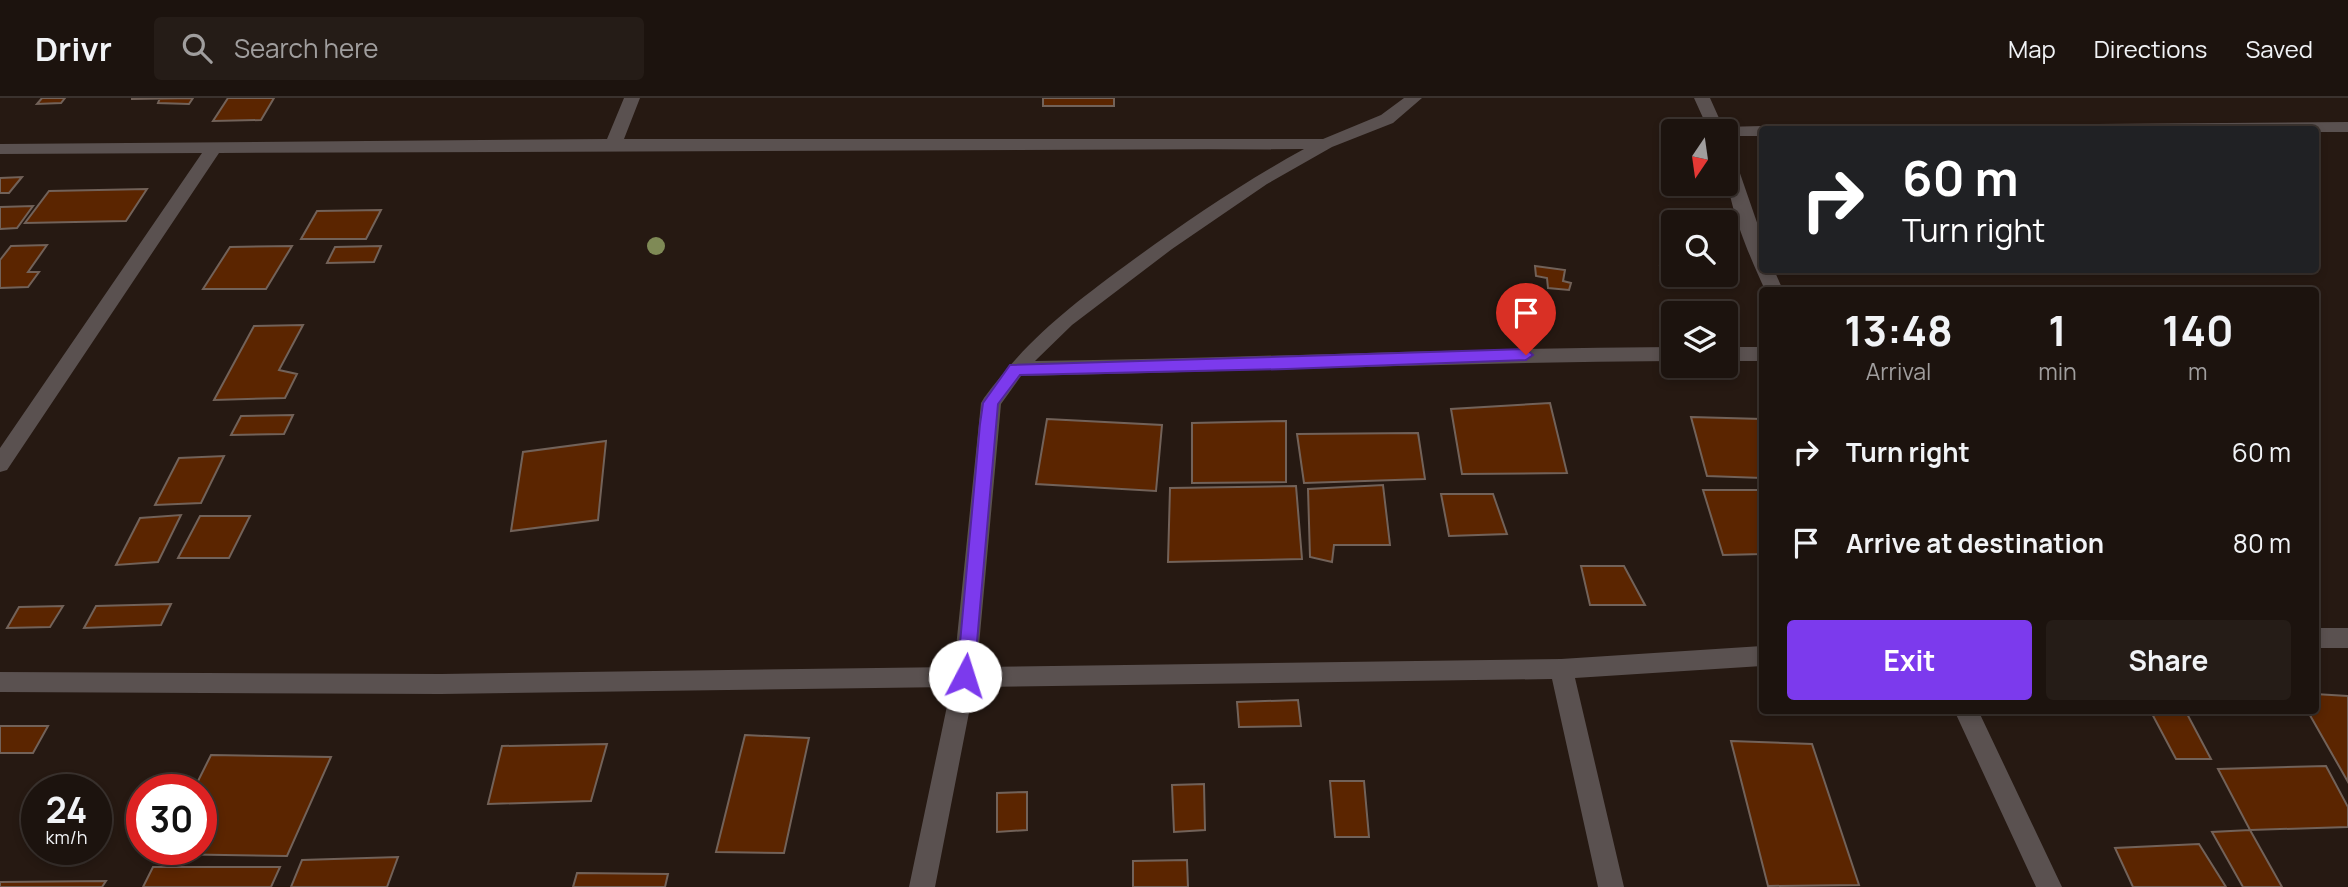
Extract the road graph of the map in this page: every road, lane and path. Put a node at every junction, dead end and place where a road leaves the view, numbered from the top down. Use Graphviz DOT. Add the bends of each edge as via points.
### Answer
graph roads {
  1 [pos="632,98"];
  2 [pos="1414,98"];
  3 [pos="1702,98"];
  4 [pos="1712,119"];
  5 [pos="2319,127"];
  6 [pos="2348,127"];
  7 [pos="1738,131"];
  8 [pos="1759,131"];
  9 [pos="613,144"];
  10 [pos="1325,144"];
  11 [pos="214,148"];
  12 [pos="0,149"];
  13 [pos="1738,192"];
  14 [pos="1759,254"];
  15 [pos="1738,354"];
  16 [pos="1759,354"];
  17 [pos="1661,355"];
  18 [pos="1016,369"];
  19 [pos="0,464"];
  20 [pos="2319,638"];
  21 [pos="2348,638"];
  22 [pos="1759,656"];
  23 [pos="1560,669"];
  24 [pos="965,676"];
  25 [pos="0,682"];
  26 [pos="1968,714"];
  27 [pos="922,887"];
  28 [pos="1611,887"];
  29 [pos="2049,887"];
  1 -- 9 [label="street"];
  2 -- 10 [label="street" via="1387,119"];
  3 -- 4 [label="street"];
  5 -- 6 [label="street"];
  7 -- 8 [label="street"];
  9 -- 10 [label="street"];
  9 -- 11 [label="street"];
  10 -- 18 [label="street" via="1261,180 1166,245 1065,320"];
  11 -- 12 [label="street"];
  11 -- 19 [label="street"];
  13 -- 14 [label="street"];
  15 -- 16 [label="street"];
  17 -- 18 [label="street" via="1477,355"];
  18 -- 24 [label="street" via="991,403 987,424"];
  20 -- 21 [label="street"];
  22 -- 23 [label="street"];
  23 -- 24 [label="street"];
  23 -- 28 [label="street"];
  24 -- 25 [label="street" via="441,684"];
  24 -- 27 [label="street"];
  26 -- 29 [label="street"];
}
